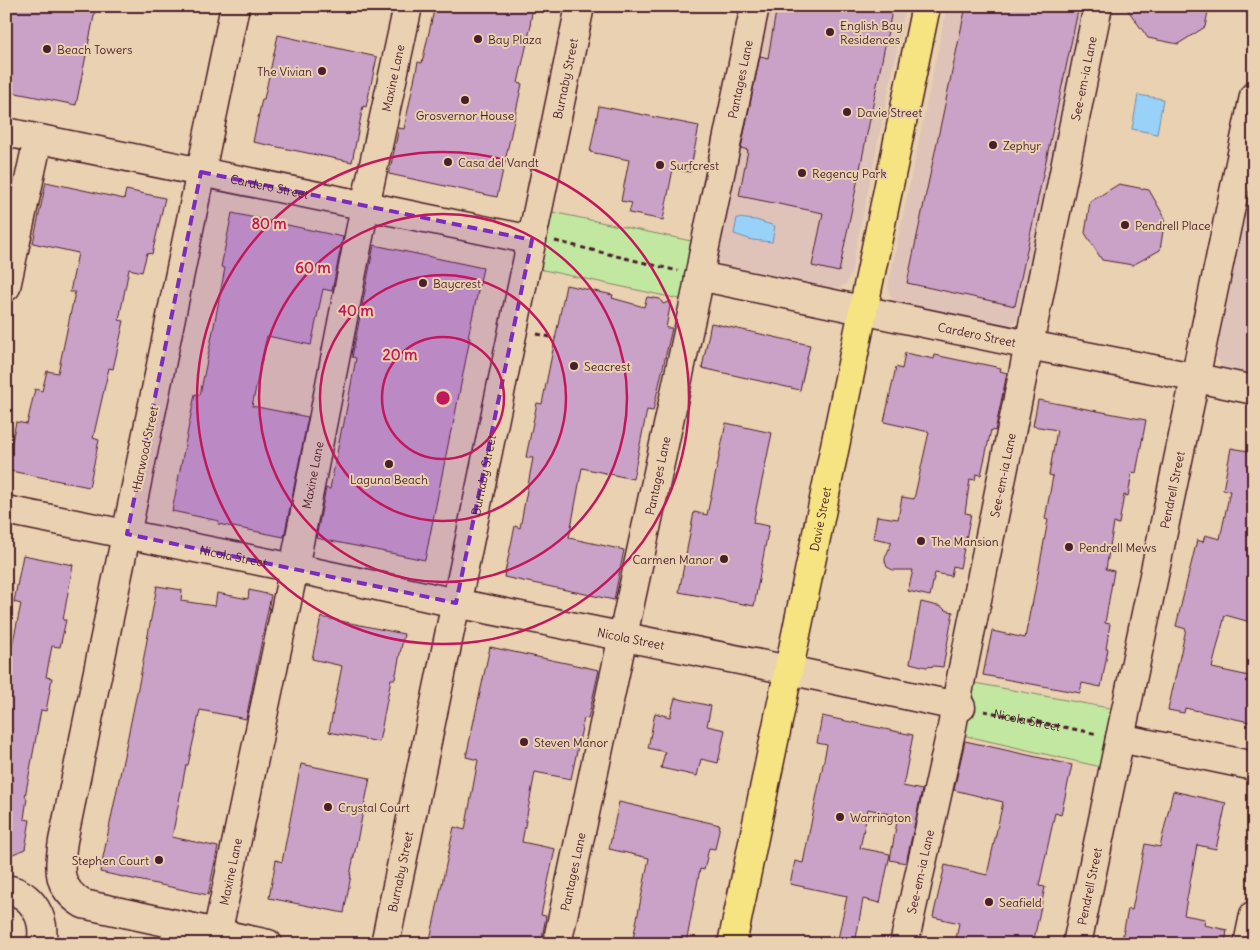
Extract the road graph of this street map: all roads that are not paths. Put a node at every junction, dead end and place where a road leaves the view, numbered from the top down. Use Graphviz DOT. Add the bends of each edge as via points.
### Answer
graph roads {
  1 [pos="235,6"];
  2 [pos="408,6"];
  3 [pos="580,6"];
  4 [pos="755,6"];
  5 [pos="926,6"];
  6 [pos="1098,6"];
  7 [pos="1254,96"];
  8 [pos="6,132"];
  9 [pos="38,139"];
  10 [pos="201,172"];
  11 [pos="365,206"];
  12 [pos="544,241"];
  13 [pos="690,274"];
  14 [pos="6,287"];
  15 [pos="863,311"];
  16 [pos="1029,345"];
  17 [pos="1195,378"];
  18 [pos="1254,390"];
  19 [pos="6,510"];
  20 [pos="127,534"];
  21 [pos="294,568"];
  22 [pos="456,603"];
  23 [pos="623,637"];
  24 [pos="789,670"];
  25 [pos="959,706"];
  26 [pos="1120,738"];
  27 [pos="1254,766"];
  28 [pos="6,889"];
  29 [pos="1254,915"];
  30 [pos="216,938"];
  31 [pos="42,944"];
  32 [pos="268,944"];
  33 [pos="385,944"];
  34 [pos="557,944"];
  35 [pos="732,944"];
  36 [pos="904,944"];
  37 [pos="1077,944"];
  38 [pos="1248,944"];
  1 -- 10 [label="street, Harwood Street"];
  2 -- 11 [label="street, Maxine Lane"];
  3 -- 12 [label="street, Burnaby Street"];
  4 -- 13 [label="street, Pantages Lane"];
  5 -- 15 [label="main road, Davie Street"];
  6 -- 16 [label="street, See-em-ia Lane"];
  7 -- 17 [label="street, Pendrell Street"];
  8 -- 9 [label="street, Cardero Street"];
  9 -- 10 [label="street, Cardero Street"];
  9 -- 14 [label="street"];
  10 -- 11 [label="street, Cardero Street"];
  10 -- 20 [label="street, Harwood Street"];
  11 -- 12 [label="street, Cardero Street"];
  11 -- 21 [label="street, Maxine Lane"];
  12 -- 22 [label="street, Burnaby Street"];
  13 -- 15 [label="street, Cardero Street"];
  13 -- 23 [label="street, Pantages Lane" via="696,295"];
  15 -- 16 [label="street, Cardero Street"];
  15 -- 24 [label="main road, Davie Street"];
  16 -- 17 [label="street, Cardero Street"];
  16 -- 25 [label="street, See-em-ia Lane"];
  17 -- 18 [label="street, Cardero Street"];
  17 -- 26 [label="street, Pendrell Street"];
  19 -- 20 [label="street, Nicola Street"];
  20 -- 21 [label="street, Nicola Street"];
  20 -- 30 [label="street, Harwood Street" via="63,841 60,870 66,889 82,904"];
  21 -- 22 [label="street, Nicola Street"];
  21 -- 30 [label="street, Maxine Lane"];
  22 -- 23 [label="street, Nicola Street"];
  22 -- 33 [label="street, Burnaby Street"];
  23 -- 24 [label="street, Nicola Street"];
  23 -- 34 [label="street, Pantages Lane"];
  24 -- 25 [label="street, Nicola Street"];
  24 -- 35 [label="main road, Davie Street"];
  25 -- 36 [label="street, See-em-ia Lane"];
  26 -- 27 [label="street"];
  26 -- 37 [label="street, Pendrell Street"];
  28 -- 31 [label="street" via="21,893 36,909 43,929"];
  29 -- 38 [label="street"];
  30 -- 32 [label="street"];
}
